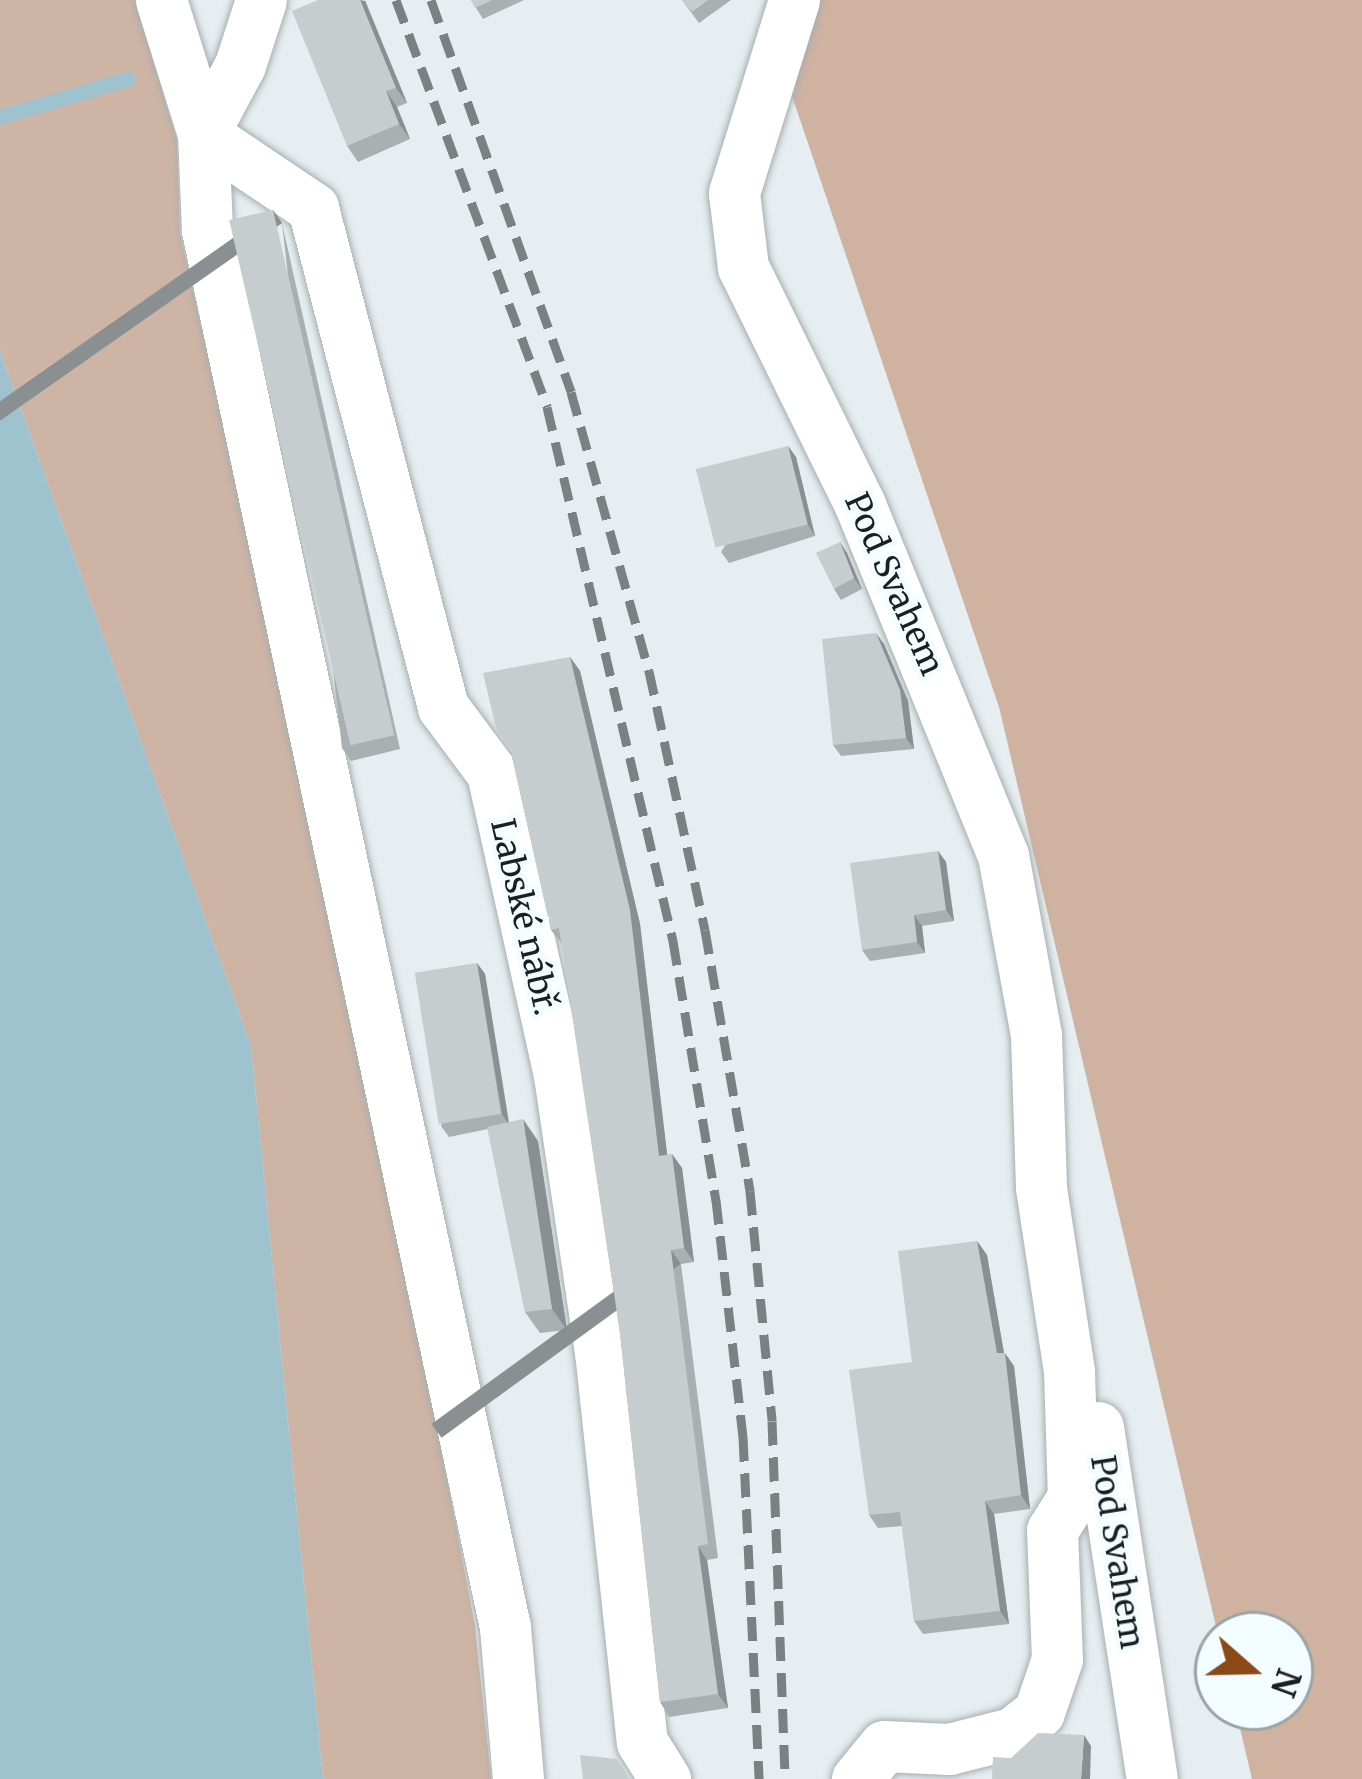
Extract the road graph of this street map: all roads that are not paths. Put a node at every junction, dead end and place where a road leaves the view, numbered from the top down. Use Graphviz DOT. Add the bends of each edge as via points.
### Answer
graph roads {
  1 [pos="161,0"];
  2 [pos="261,0"];
  3 [pos="794,0"];
  4 [pos="203,134"];
  5 [pos="1041,1188"];
  6 [pos="518,1779"];
  7 [pos="664,1779"];
  8 [pos="857,1779"];
  9 [pos="1152,1779"];
  1 -- 4 [label="street"];
  2 -- 4 [label="street" via="240,65"];
  3 -- 5 [label="street, Pod Svahem" via="734,193 743,267 860,505 1003,856 1036,1035"];
  4 -- 6 [label="street" via="207,230 505,1627"];
  4 -- 7 [label="street, Labské nábř." via="313,208 443,707 492,773 559,1075 600,1351 642,1742"];
  5 -- 8 [label="street, Pod Svahem" via="1069,1371 1073,1497 1052,1530 1057,1659 1040,1712 1012,1732 949,1749 884,1746"];
  5 -- 9 [label="street, Pod Svahem" via="1084,1335"];
}
